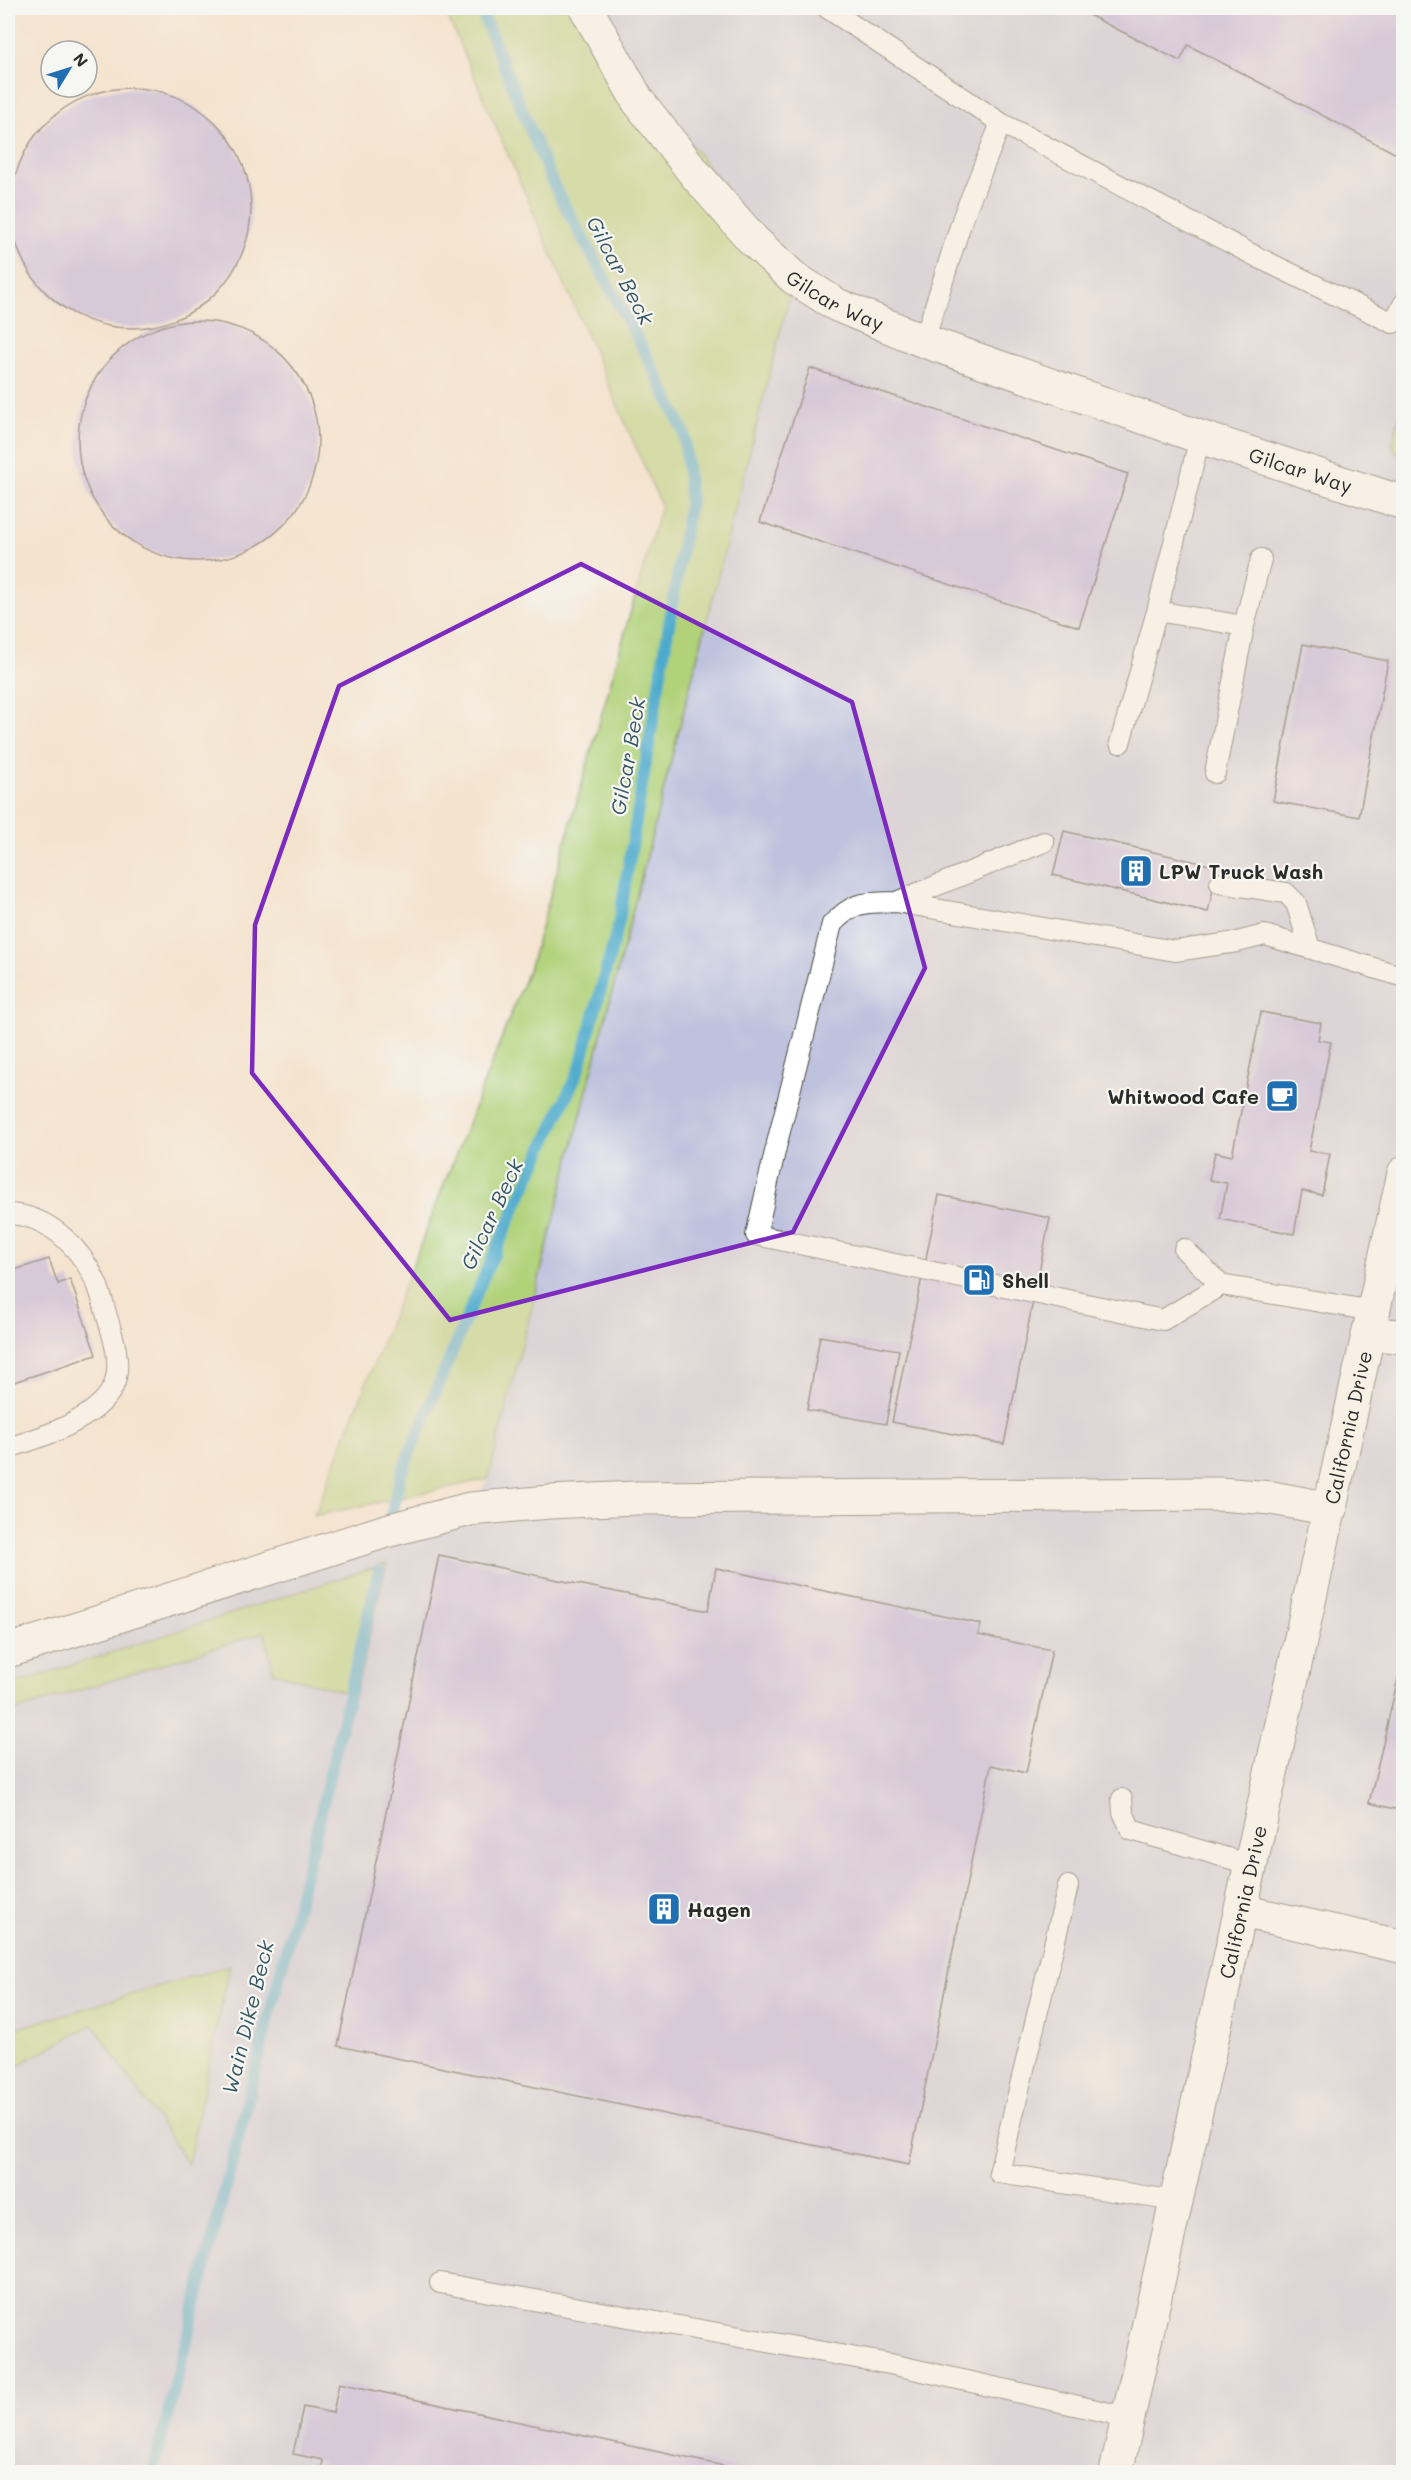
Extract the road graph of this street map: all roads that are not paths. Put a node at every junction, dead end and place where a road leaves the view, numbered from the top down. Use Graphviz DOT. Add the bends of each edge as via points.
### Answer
graph roads {
  1 [pos="586,8"];
  2 [pos="827,8"];
  3 [pos="1001,123"];
  4 [pos="1404,303"];
  5 [pos="924,341"];
  6 [pos="1200,437"];
  7 [pos="1404,503"];
  8 [pos="1261,559"];
  9 [pos="1156,611"];
  10 [pos="1244,626"];
  11 [pos="1120,743"];
  12 [pos="1215,773"];
  13 [pos="1044,842"];
  14 [pos="1220,883"];
  15 [pos="896,902"];
  16 [pos="1310,948"];
  17 [pos="1404,977"];
  18 [pos="1404,1173"];
  19 [pos="8,1214"];
  20 [pos="1184,1249"];
  21 [pos="1221,1285"];
  22 [pos="1371,1322"];
  23 [pos="1404,1337"];
  24 [pos="8,1448"];
  25 [pos="1331,1509"];
  26 [pos="8,1651"];
  27 [pos="1122,1799"];
  28 [pos="1252,1865"];
  29 [pos="1068,1886"];
  30 [pos="1242,1911"];
  31 [pos="1404,1947"];
  32 [pos="1176,2201"];
  33 [pos="440,2283"];
  34 [pos="1128,2416"];
  35 [pos="1116,2472"];
  1 -- 5 [label="street, Gilcar Way" via="638,101 753,240 794,278 837,305"];
  2 -- 3 [label="lane"];
  3 -- 4 [label="lane" via="1393,323"];
  3 -- 5 [label="lane" via="963,217"];
  5 -- 6 [label="street, Gilcar Way"];
  6 -- 7 [label="street, Gilcar Way"];
  6 -- 9 [label="lane"];
  8 -- 10 [label="lane"];
  9 -- 10 [label="lane"];
  9 -- 11 [label="lane"];
  10 -- 12 [label="lane"];
  13 -- 15 [label="lane"];
  14 -- 16 [label="lane" via="1286,893 1296,903"];
  15 -- 16 [label="lane" via="1175,951 1265,935"];
  15 -- 21 [label="lane" via="867,903 847,909 832,924 756,1236 1163,1320"];
  16 -- 17 [label="lane"];
  18 -- 22 [label="street"];
  19 -- 24 [label="lane" via="33,1218 52,1228 85,1261 98,1285 117,1365 113,1387 97,1406 46,1436"];
  20 -- 21 [label="lane"];
  21 -- 22 [label="lane"];
  22 -- 23 [label="street, California Drive"];
  22 -- 25 [label="street, California Drive"];
  25 -- 26 [label="street" via="1272,1498 1219,1494 635,1498 470,1509 386,1531"];
  25 -- 28 [label="street, California Drive"];
  27 -- 28 [label="lane" via="1131,1830"];
  28 -- 30 [label="street, California Drive"];
  29 -- 32 [label="lane" via="999,2173"];
  30 -- 31 [label="street"];
  30 -- 32 [label="street, California Drive"];
  32 -- 34 [label="street, California Drive"];
  33 -- 34 [label="lane" via="895,2365"];
  34 -- 35 [label="street, California Drive"];
}
